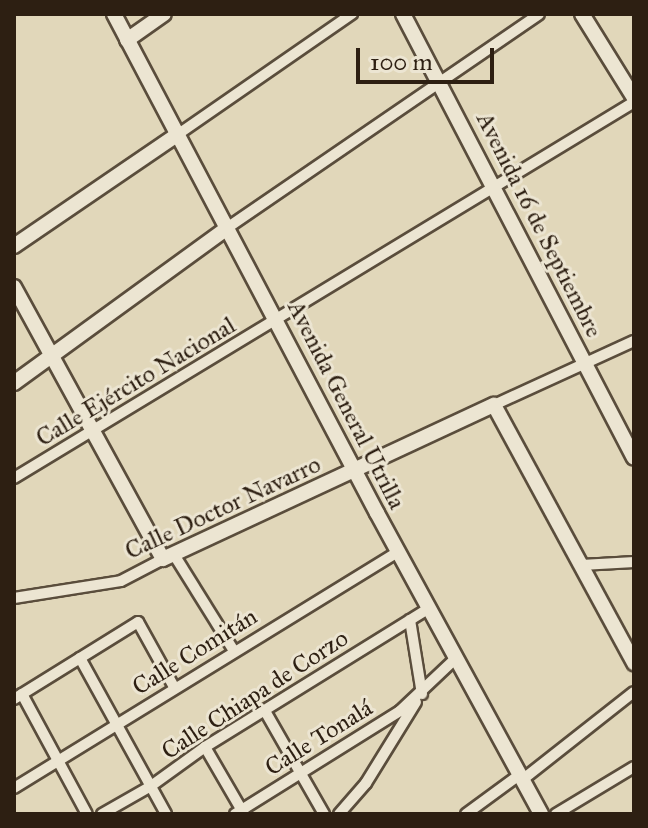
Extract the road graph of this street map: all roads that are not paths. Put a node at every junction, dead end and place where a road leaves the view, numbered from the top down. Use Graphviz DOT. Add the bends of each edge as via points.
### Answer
graph roads {
  1 [pos="114,14"];
  2 [pos="164,14"];
  3 [pos="352,14"];
  4 [pos="403,14"];
  5 [pos="539,14"];
  6 [pos="582,14"];
  7 [pos="127,40"];
  8 [pos="440,83"];
  9 [pos="634,100"];
  10 [pos="177,135"];
  11 [pos="494,186"];
  12 [pos="227,228"];
  13 [pos="14,246"];
  14 [pos="14,287"];
  15 [pos="277,319"];
  16 [pos="634,341"];
  17 [pos="52,358"];
  18 [pos="586,363"];
  19 [pos="14,383"];
  20 [pos="494,405"];
  21 [pos="93,433"];
  22 [pos="634,458"];
  23 [pos="356,469"];
  24 [pos="14,478"];
  25 [pos="398,552"];
  26 [pos="168,556"];
  27 [pos="634,562"];
  28 [pos="582,565"];
  29 [pos="14,598"];
  30 [pos="429,608"];
  31 [pos="410,620"];
  32 [pos="234,651"];
  33 [pos="80,658"];
  34 [pos="456,658"];
  35 [pos="634,663"];
  36 [pos="174,687"];
  37 [pos="634,692"];
  38 [pos="422,694"];
  39 [pos="18,697"];
  40 [pos="265,711"];
  41 [pos="116,725"];
  42 [pos="205,747"];
  43 [pos="59,761"];
  44 [pos="634,767"];
  45 [pos="300,774"];
  46 [pos="520,778"];
  47 [pos="151,786"];
  48 [pos="14,788"];
  49 [pos="240,813"];
  50 [pos="87,814"];
  51 [pos="102,814"];
  52 [pos="166,814"];
  53 [pos="324,814"];
  54 [pos="339,814"];
  55 [pos="466,814"];
  56 [pos="541,814"];
  57 [pos="556,814"];
  1 -- 7 [label="street, Avenida General Utrilla"];
  2 -- 7 [label="street"];
  3 -- 10 [label="street"];
  4 -- 8 [label="street, Avenida 16 de Septiembre"];
  5 -- 8 [label="street"];
  6 -- 9 [label="street"];
  7 -- 10 [label="street, Avenida General Utrilla"];
  8 -- 11 [label="street, Avenida 16 de Septiembre"];
  8 -- 12 [label="street"];
  9 -- 11 [label="street, Calle Ejército Nacional"];
  10 -- 12 [label="street, Avenida General Utrilla"];
  10 -- 13 [label="street"];
  11 -- 15 [label="street, Calle Ejército Nacional"];
  11 -- 18 [label="street, Avenida 16 de Septiembre"];
  12 -- 15 [label="street, Avenida General Utrilla"];
  12 -- 17 [label="street"];
  14 -- 17 [label="street"];
  15 -- 21 [label="street, Calle Ejército Nacional"];
  15 -- 23 [label="street, Avenida General Utrilla"];
  16 -- 18 [label="street"];
  17 -- 19 [label="street"];
  17 -- 21 [label="street"];
  18 -- 20 [label="street"];
  18 -- 22 [label="street, Avenida 16 de Septiembre"];
  20 -- 23 [label="street, Calle Doctor Navarro"];
  20 -- 28 [label="street"];
  21 -- 24 [label="street, Calle Ejército Nacional"];
  21 -- 26 [label="street"];
  23 -- 25 [label="street, Avenida General Utrilla"];
  23 -- 26 [label="street, Calle Doctor Navarro"];
  25 -- 30 [label="street, Avenida General Utrilla"];
  25 -- 32 [label="street, Calle Comitán"];
  26 -- 29 [label="street, Calle Doctor Navarro" via="121,581"];
  26 -- 32 [label="street"];
  27 -- 28 [label="street"];
  28 -- 35 [label="street"];
  30 -- 31 [label="street, Calle Chiapa de Corzo"];
  30 -- 34 [label="street, Avenida General Utrilla"];
  31 -- 38 [label="street"];
  31 -- 40 [label="street, Calle Chiapa de Corzo"];
  32 -- 36 [label="street, Calle Comitán"];
  33 -- 36 [label="street" via="138,622"];
  33 -- 39 [label="street"];
  33 -- 41 [label="street"];
  34 -- 38 [label="street"];
  34 -- 46 [label="street, Avenida General Utrilla"];
  36 -- 41 [label="street, Calle Comitán"];
  37 -- 46 [label="street"];
  38 -- 45 [label="street, Calle Tonalá"];
  38 -- 54 [label="street" via="366,783"];
  39 -- 43 [label="street"];
  40 -- 42 [label="street, Calle Chiapa de Corzo"];
  40 -- 45 [label="street"];
  41 -- 43 [label="street, Calle Comitán"];
  41 -- 47 [label="street"];
  42 -- 47 [label="street, Calle Chiapa de Corzo"];
  42 -- 49 [label="street"];
  43 -- 48 [label="street, Calle Comitán"];
  43 -- 50 [label="street"];
  44 -- 57 [label="street"];
  45 -- 49 [label="street, Calle Tonalá"];
  45 -- 53 [label="street"];
  46 -- 55 [label="street"];
  46 -- 56 [label="street, Avenida General Utrilla"];
  47 -- 51 [label="street, Calle Chiapa de Corzo"];
  47 -- 52 [label="street"];
}
